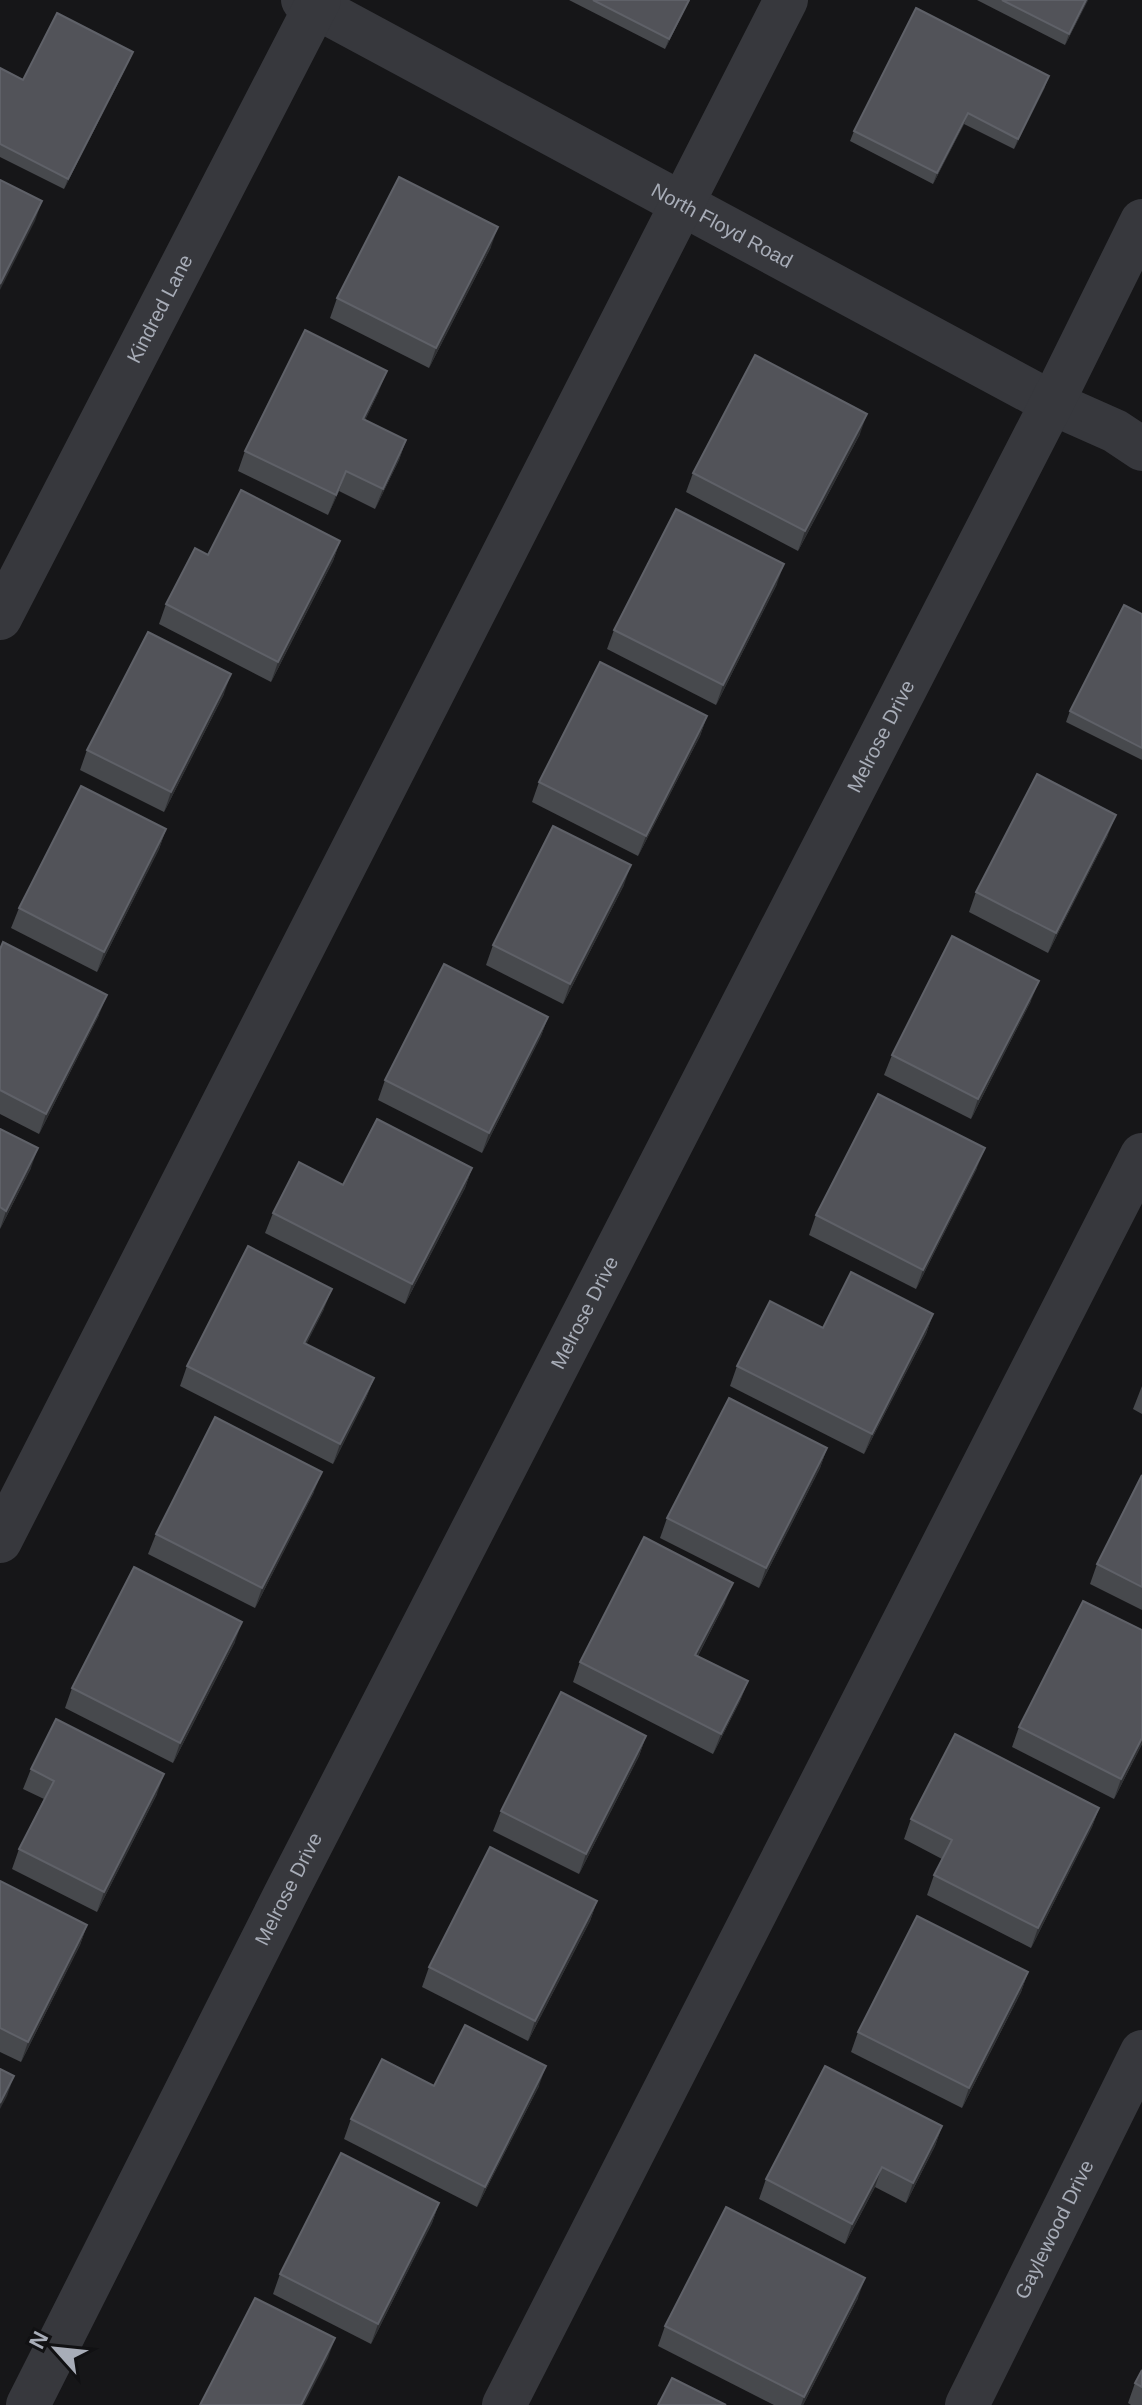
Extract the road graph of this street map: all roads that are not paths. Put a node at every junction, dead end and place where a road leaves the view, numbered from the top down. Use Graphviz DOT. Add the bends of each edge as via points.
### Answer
graph roads {
  1 [pos="786,0"];
  2 [pos="313,2"];
  3 [pos="683,205"];
  4 [pos="1142,221"];
  5 [pos="1052,403"];
  6 [pos="1142,449"];
  7 [pos="0,618"];
  8 [pos="1142,1155"];
  9 [pos="0,1541"];
  10 [pos="1142,2052"];
  11 [pos="28,2405"];
  12 [pos="504,2405"];
  13 [pos="967,2405"];
  1 -- 3 [label="street"];
  2 -- 3 [label="street, North Floyd Road"];
  2 -- 7 [label="street, Kindred Lane"];
  3 -- 5 [label="street, North Floyd Road"];
  3 -- 9 [label="street"];
  4 -- 5 [label="street, Melrose Drive"];
  5 -- 6 [label="street, North Floyd Road"];
  5 -- 11 [label="street, Melrose Drive"];
  8 -- 12 [label="street"];
  10 -- 13 [label="street, Gaylewood Drive"];
}
